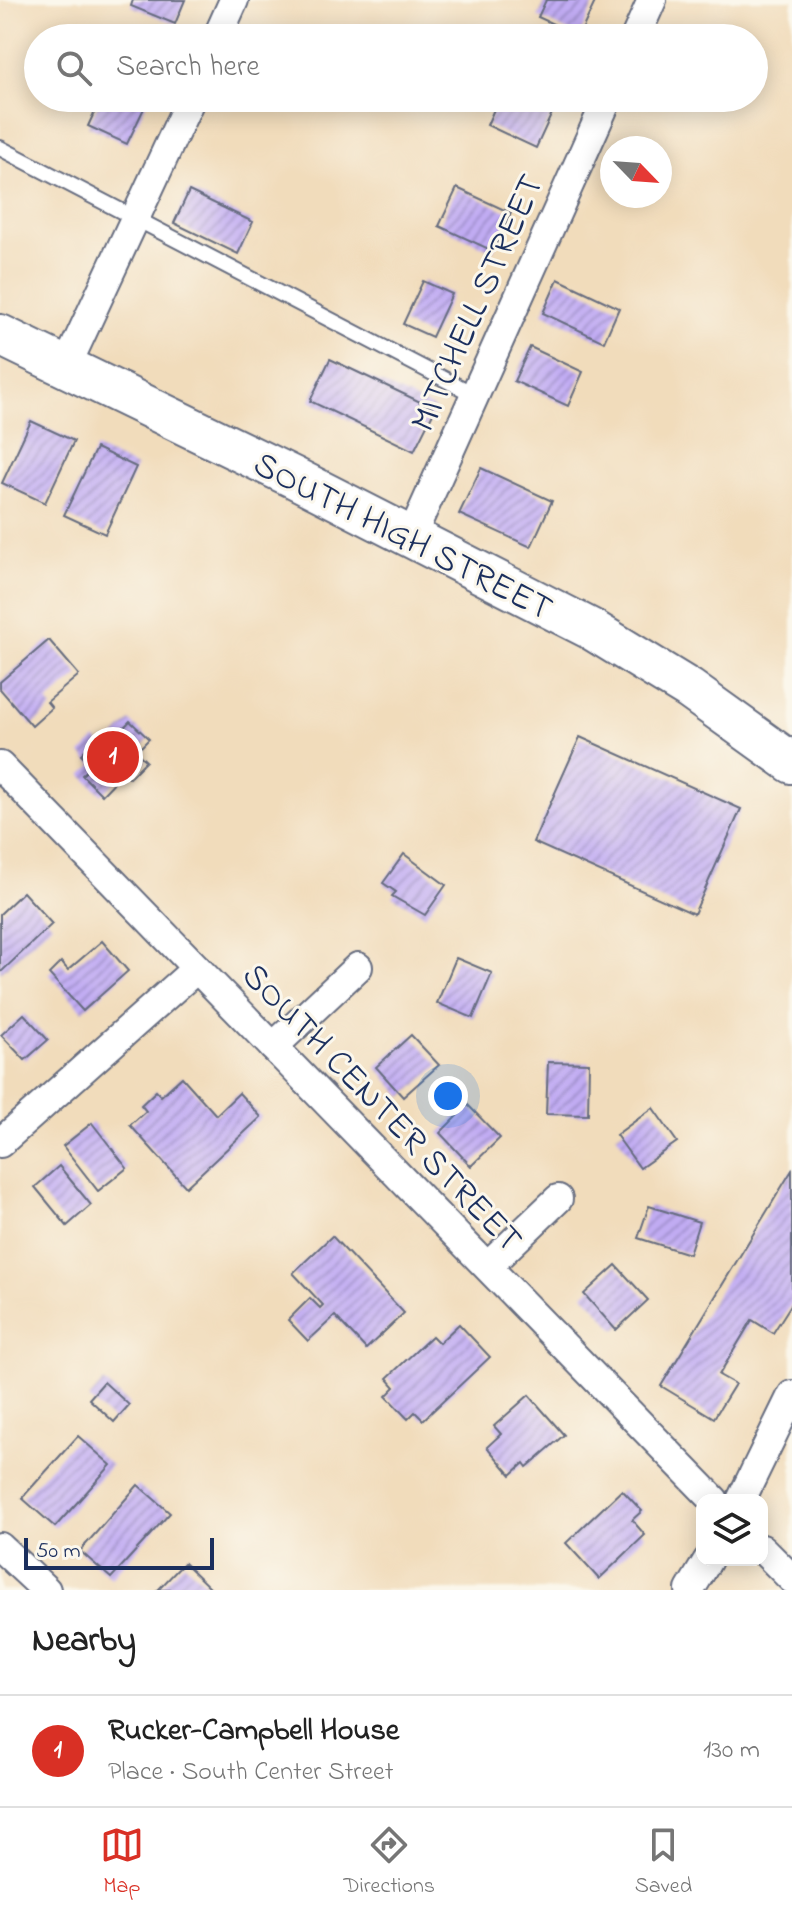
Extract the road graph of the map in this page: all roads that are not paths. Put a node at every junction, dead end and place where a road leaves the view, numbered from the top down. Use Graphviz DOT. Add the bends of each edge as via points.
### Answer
graph roads {
  1 [pos="234,0"];
  2 [pos="652,0"];
  3 [pos="223,24"];
  4 [pos="641,24"];
  5 [pos="185,112"];
  6 [pos="602,112"];
  7 [pos="0,148"];
  8 [pos="136,217"];
  9 [pos="0,335"];
  10 [pos="66,367"];
  11 [pos="475,395"];
  12 [pos="411,537"];
  13 [pos="792,763"];
  14 [pos="0,766"];
  15 [pos="358,967"];
  16 [pos="196,969"];
  17 [pos="273,1047"];
  18 [pos="0,1143"];
  19 [pos="558,1199"];
  20 [pos="488,1266"];
  21 [pos="792,1395"];
  22 [pos="708,1494"];
  23 [pos="744,1494"];
  24 [pos="0,1547"];
  25 [pos="768,1555"];
  26 [pos="704,1566"];
  27 [pos="792,1579"];
  28 [pos="46,1590"];
  29 [pos="690,1590"];
  1 -- 3 [label="street"];
  2 -- 4 [label="street"];
  5 -- 8 [label="street"];
  6 -- 11 [label="street, MITCHELL STREET"];
  7 -- 8 [label="lane"];
  8 -- 10 [label="street"];
  8 -- 11 [label="lane"];
  9 -- 10 [label="main road, SOUTH HIGH STREET"];
  10 -- 12 [label="main road, SOUTH HIGH STREET"];
  11 -- 12 [label="street, MITCHELL STREET"];
  12 -- 13 [label="main road, SOUTH HIGH STREET" via="620,645"];
  14 -- 16 [label="street, SOUTH CENTER STREET"];
  15 -- 17 [label="street"];
  16 -- 17 [label="street, SOUTH CENTER STREET"];
  16 -- 18 [label="street"];
  17 -- 20 [label="street, SOUTH CENTER STREET"];
  19 -- 20 [label="street"];
  20 -- 22 [label="street, SOUTH CENTER STREET"];
  21 -- 23 [label="street"];
  24 -- 28 [label="street"];
  25 -- 27 [label="street"];
  26 -- 29 [label="street"];
}
